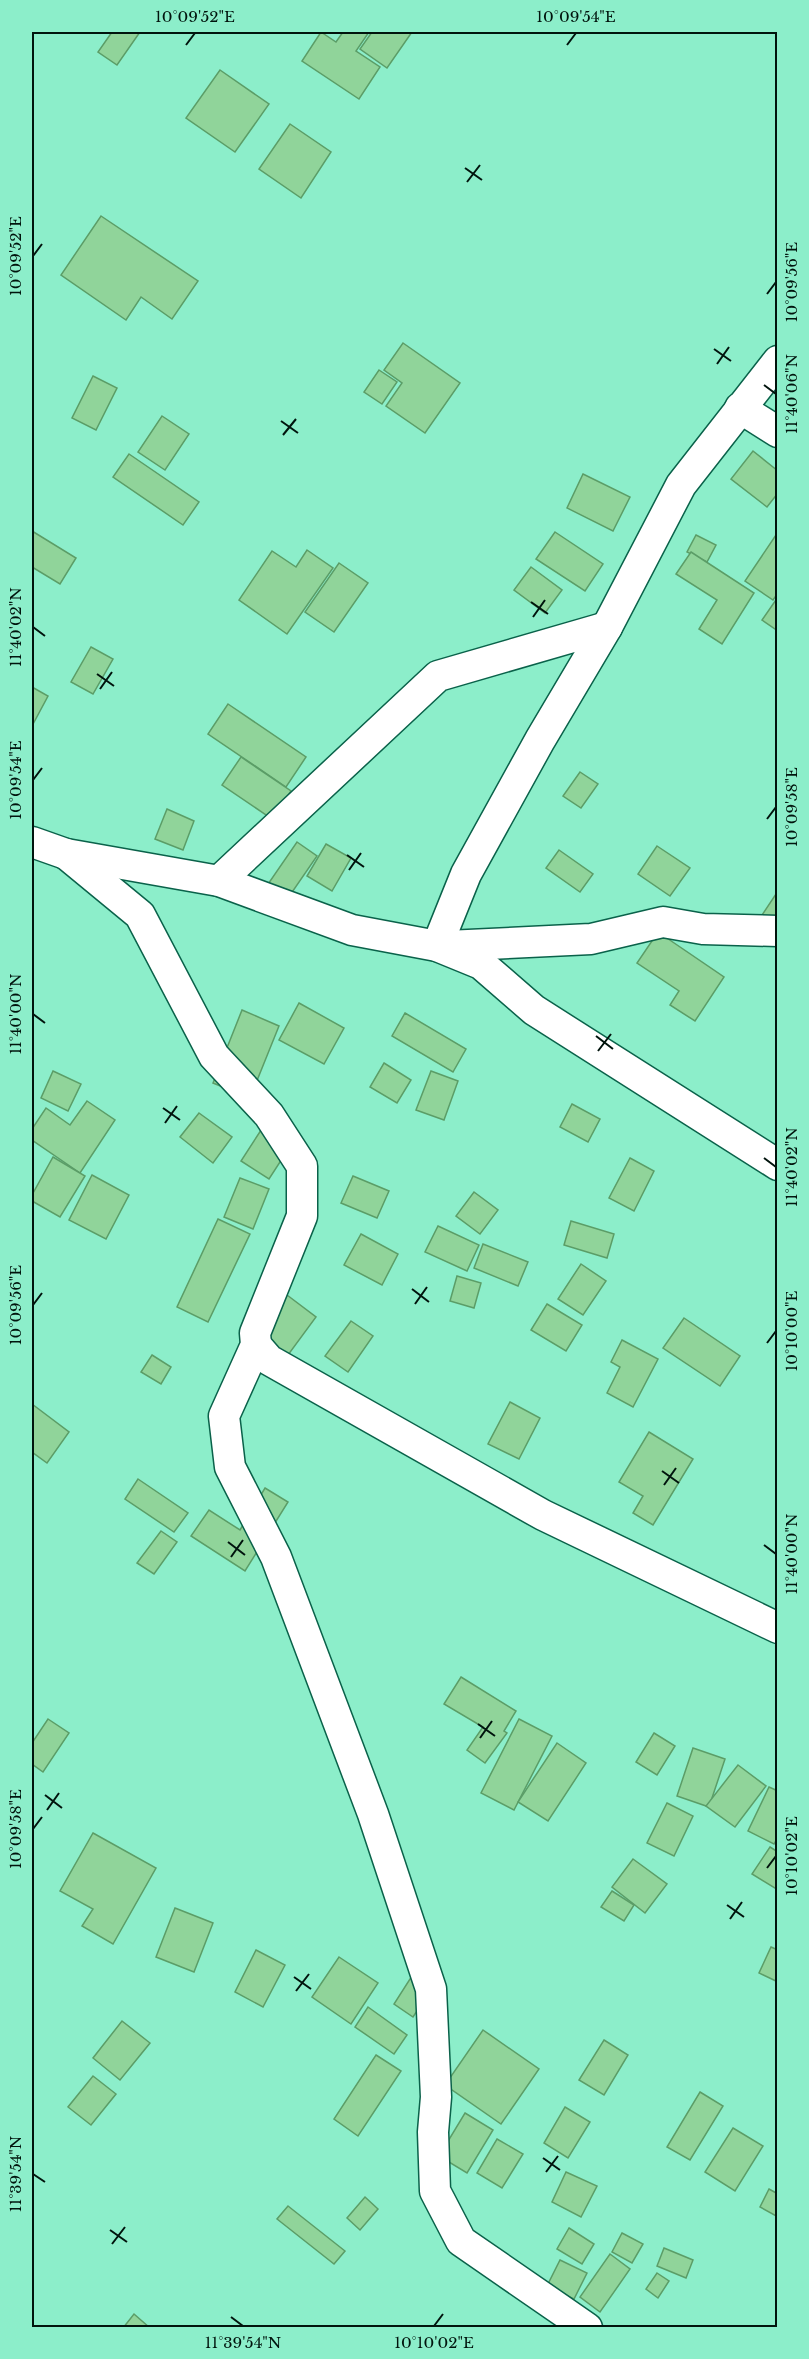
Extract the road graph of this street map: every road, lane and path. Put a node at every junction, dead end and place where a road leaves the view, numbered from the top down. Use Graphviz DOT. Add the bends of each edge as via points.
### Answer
graph roads {
  1 [pos="777,361"];
  2 [pos="740,408"];
  3 [pos="777,432"];
  4 [pos="607,627"];
  5 [pos="32,842"];
  6 [pos="66,854"];
  7 [pos="219,881"];
  8 [pos="777,931"];
  9 [pos="437,946"];
  10 [pos="777,1165"];
  11 [pos="256,1345"];
  12 [pos="777,1628"];
  13 [pos="587,2328"];
  1 -- 2 [label="street"];
  2 -- 3 [label="street"];
  2 -- 4 [label="street" via="681,485"];
  4 -- 7 [label="street" via="438,676"];
  4 -- 9 [label="street" via="466,874"];
  5 -- 6 [label="street"];
  6 -- 7 [label="street"];
  6 -- 11 [label="street" via="140,915 214,1056 269,1115 302,1166 302,1216 255,1333"];
  7 -- 9 [label="street" via="352,930"];
  8 -- 9 [label="street" via="703,929 663,922 591,939"];
  9 -- 10 [label="street" via="482,964 534,1010"];
  11 -- 12 [label="street" via="269,1360 543,1515"];
  11 -- 13 [label="street" via="224,1416 230,1467 280,1568 373,1814 431,1989 435,2191 461,2241"];
}
